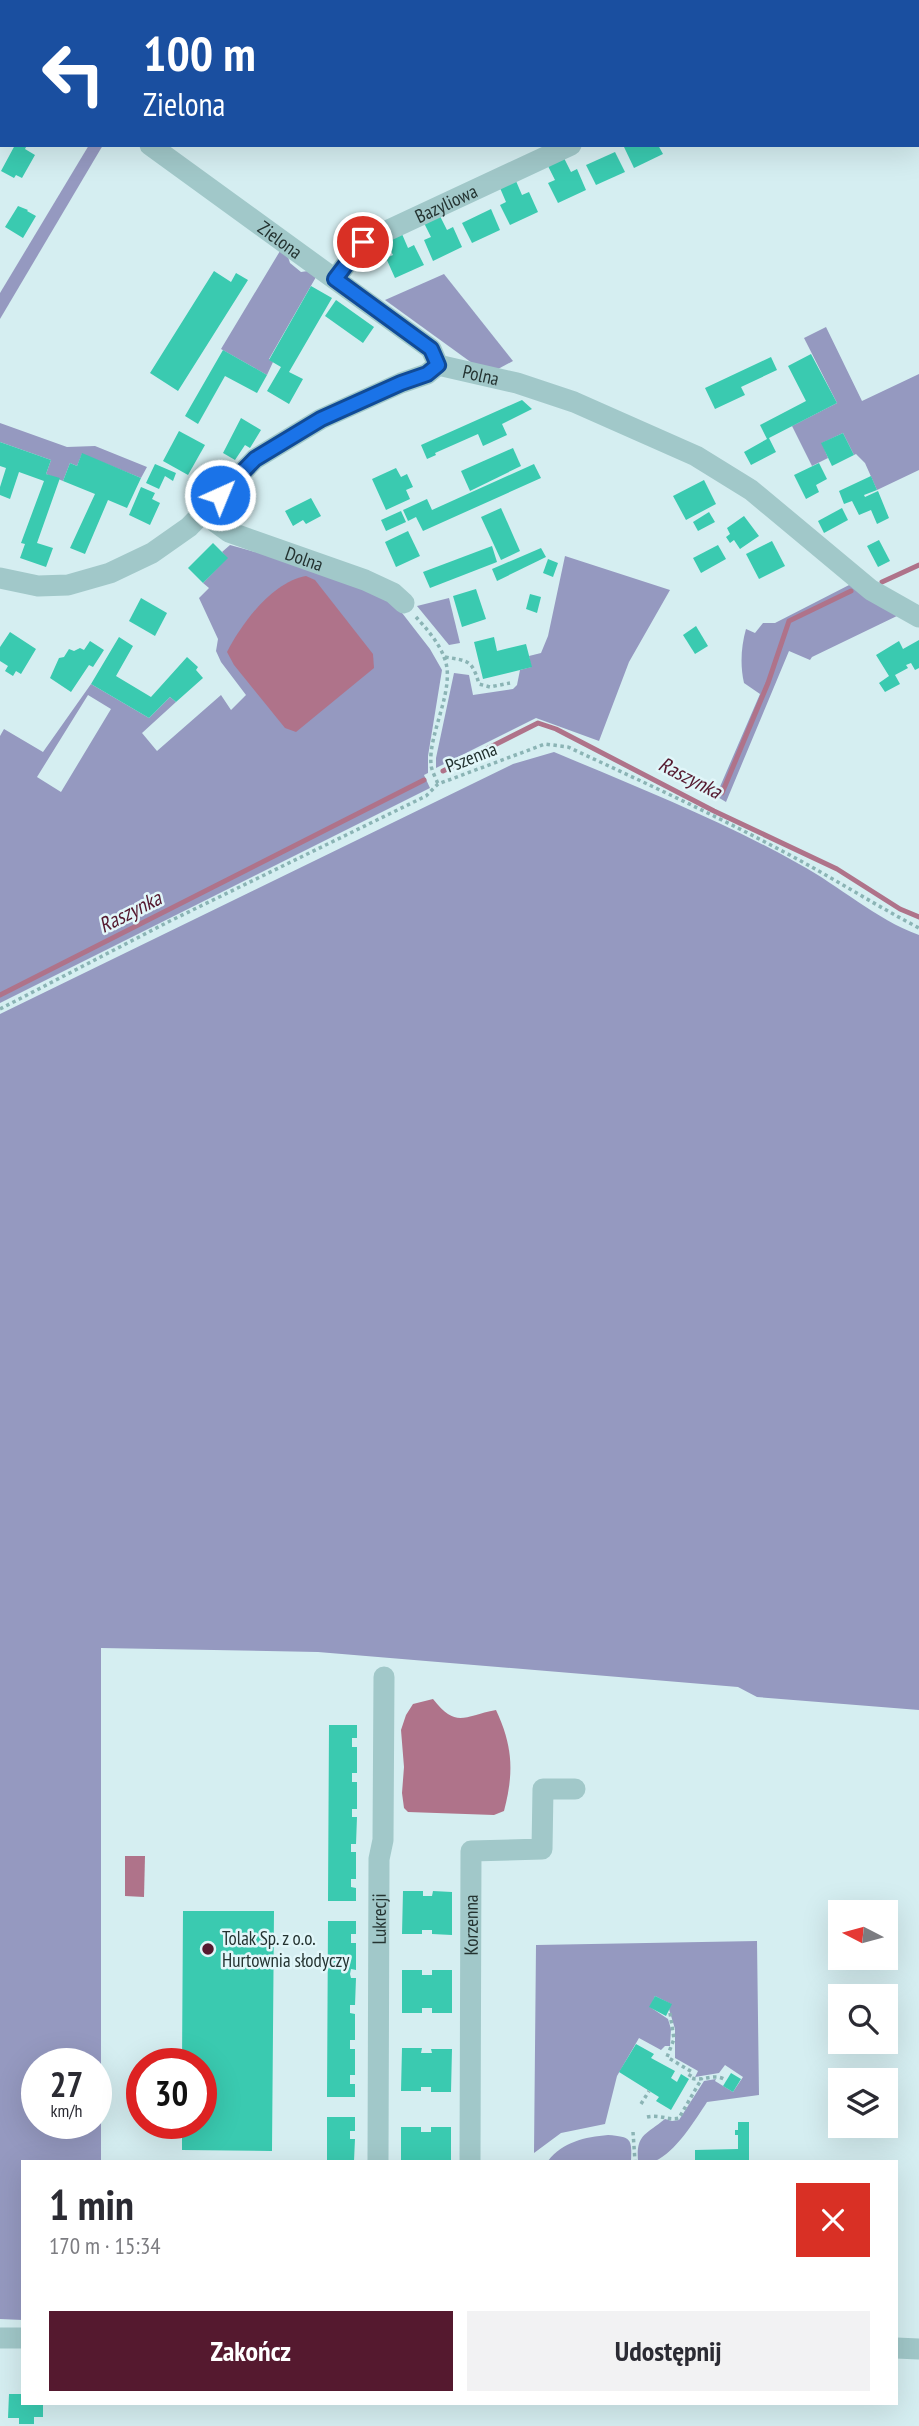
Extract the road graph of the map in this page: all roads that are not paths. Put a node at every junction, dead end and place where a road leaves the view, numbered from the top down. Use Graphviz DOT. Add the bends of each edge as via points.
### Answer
graph roads {
  1 [pos="153,147"];
  2 [pos="567,147"];
  3 [pos="335,279"];
  4 [pos="438,365"];
  5 [pos="203,513"];
  6 [pos="0,578"];
  7 [pos="404,603"];
  8 [pos="919,617"];
  9 [pos="384,1677"];
  10 [pos="575,1789"];
  11 [pos="378,2160"];
  12 [pos="470,2160"];
  13 [pos="0,2338"];
  14 [pos="21,2338"];
  15 [pos="898,2348"];
  16 [pos="919,2349"];
  1 -- 3 [label="street, Zielona"];
  2 -- 3 [label="street, Bazyliowa" via="363,242"];
  3 -- 4 [label="street, Zielona" via="431,349"];
  4 -- 5 [label="street, Polna" via="427,374 321,419 255,459"];
  4 -- 8 [label="street, Polna" via="567,399 696,456 751,490 871,590"];
  5 -- 6 [label="street, Polna" via="152,553 110,573 56,586"];
  5 -- 7 [label="street, Dolna" via="229,532 365,580"];
  9 -- 11 [label="street, Lukrecji"];
  10 -- 12 [label="street, Korzenna" via="542,1789 542,1849 471,1851"];
  13 -- 14 [label="street"];
  15 -- 16 [label="street"];
}
